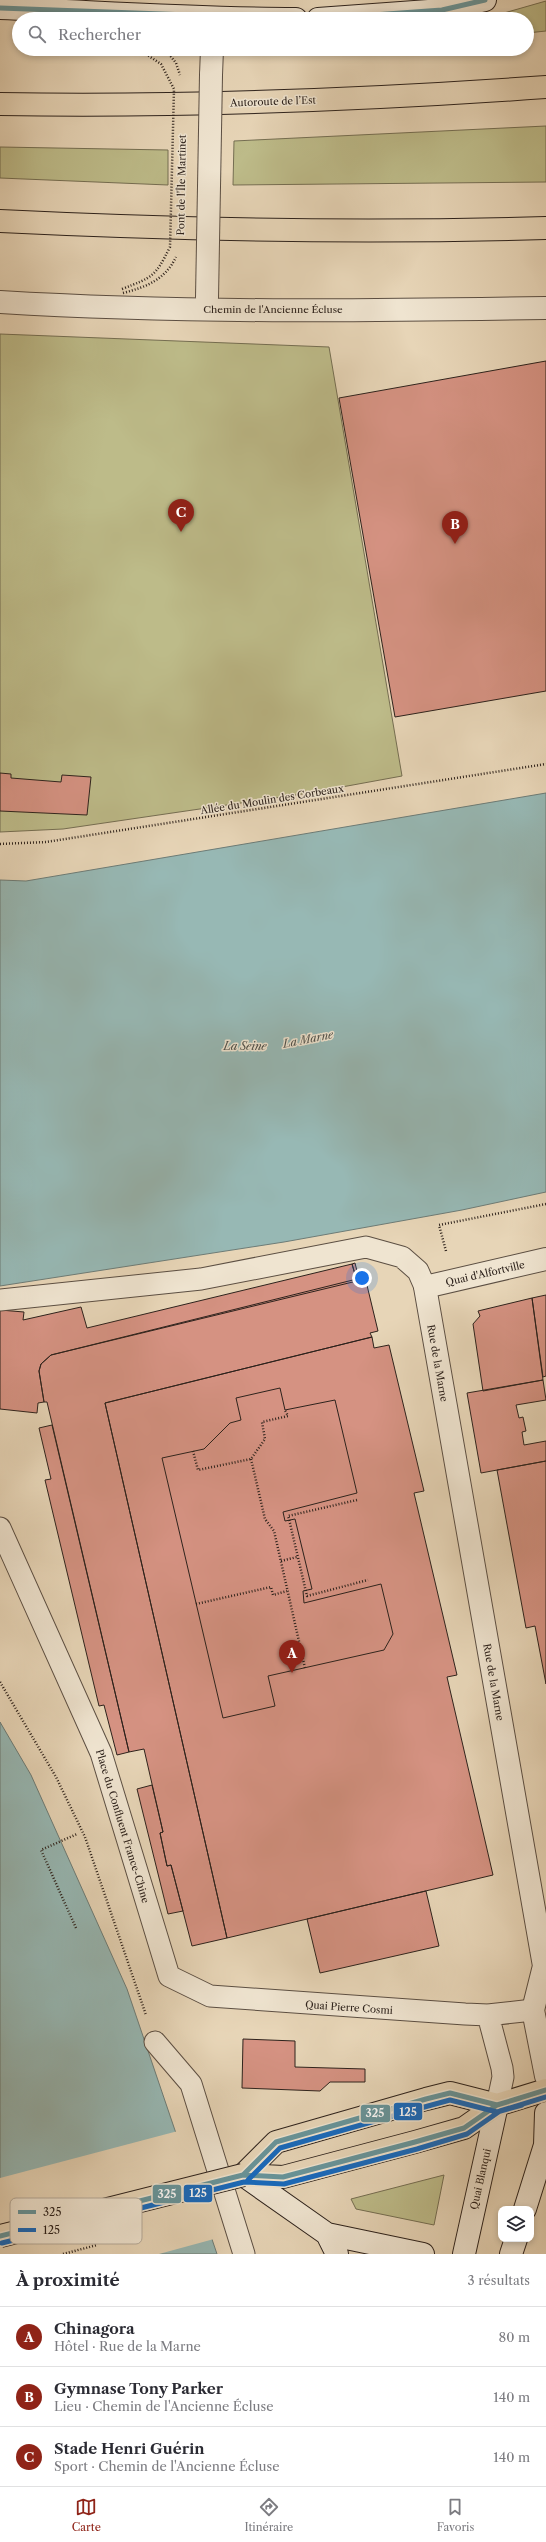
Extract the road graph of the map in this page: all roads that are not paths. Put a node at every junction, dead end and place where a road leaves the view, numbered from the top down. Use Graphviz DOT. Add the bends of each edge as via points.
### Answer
graph roads {
  1 [pos="212,0"];
  2 [pos="485,0"];
  3 [pos="0,8"];
  4 [pos="114,12"];
  5 [pos="212,12"];
  6 [pos="414,12"];
  7 [pos="212,56"];
  8 [pos="546,88"];
  9 [pos="0,104"];
  10 [pos="0,221"];
  11 [pos="546,228"];
  12 [pos="0,302"];
  13 [pos="207,303"];
  14 [pos="546,308"];
  15 [pos="546,1258"];
  16 [pos="425,1287"];
  17 [pos="0,1300"];
  18 [pos="0,1528"];
  19 [pos="210,1996"];
  20 [pos="533,2010"];
  21 [pos="488,2015"];
  22 [pos="155,2042"];
  23 [pos="546,2076"];
  24 [pos="546,2090"];
  25 [pos="497,2105"];
  26 [pos="546,2113"];
  27 [pos="243,2175"];
  28 [pos="142,2200"];
  29 [pos="526,2206"];
  30 [pos="10,2233"];
  31 [pos="327,2234"];
  32 [pos="0,2236"];
  33 [pos="515,2242"];
  34 [pos="244,2254"];
  35 [pos="337,2254"];
  36 [pos="423,2254"];
  37 [pos="464,2254"];
  38 [pos="511,2254"];
  1 -- 5 [label="street"];
  2 -- 6 [label="street" via="442,10"];
  3 -- 4 [label="street"];
  7 -- 13 [label="street, bridge"];
  8 -- 9 [label="main road, Autoroute de l’Est" via="412,97 253,102"];
  10 -- 11 [label="main road" via="123,227 313,230"];
  12 -- 13 [label="street, Chemin de l'Ancienne Écluse" via="59,305"];
  13 -- 14 [label="street, Chemin de l'Ancienne Écluse"];
  15 -- 16 [label="street, Quai d'Alfortville"];
  16 -- 17 [label="lane" via="418,1272 402,1256 366,1247 201,1279"];
  16 -- 20 [label="street, Rue de la Marne" via="544,1966"];
  18 -- 19 [label="lane, Place du Confluent France-Chine" via="101,1753 169,1976"];
  19 -- 21 [label="lane, Quai Pierre Cosmi"];
  20 -- 21 [label="lane, Quai Pierre Cosmi"];
  20 -- 23 [label="street, Rue de la Marne"];
  21 -- 25 [label="lane" via="503,2077"];
  22 -- 34 [label="lane" via="191,2084"];
  24 -- 25 [label="main road"];
  25 -- 27 [label="main road" via="464,2128 415,2142 283,2177"];
  25 -- 27 [label="main road" via="450,2093 426,2099 276,2142"];
  25 -- 37 [label="street, Quai Blanqui"];
  26 -- 29 [label="street" via="545,2145"];
  27 -- 28 [label="main road, bridge"];
  27 -- 31 [label="street"];
  30 -- 32 [label="main road, bridge"];
  31 -- 35 [label="street"];
  31 -- 36 [label="street"];
  33 -- 38 [label="street"];
}
